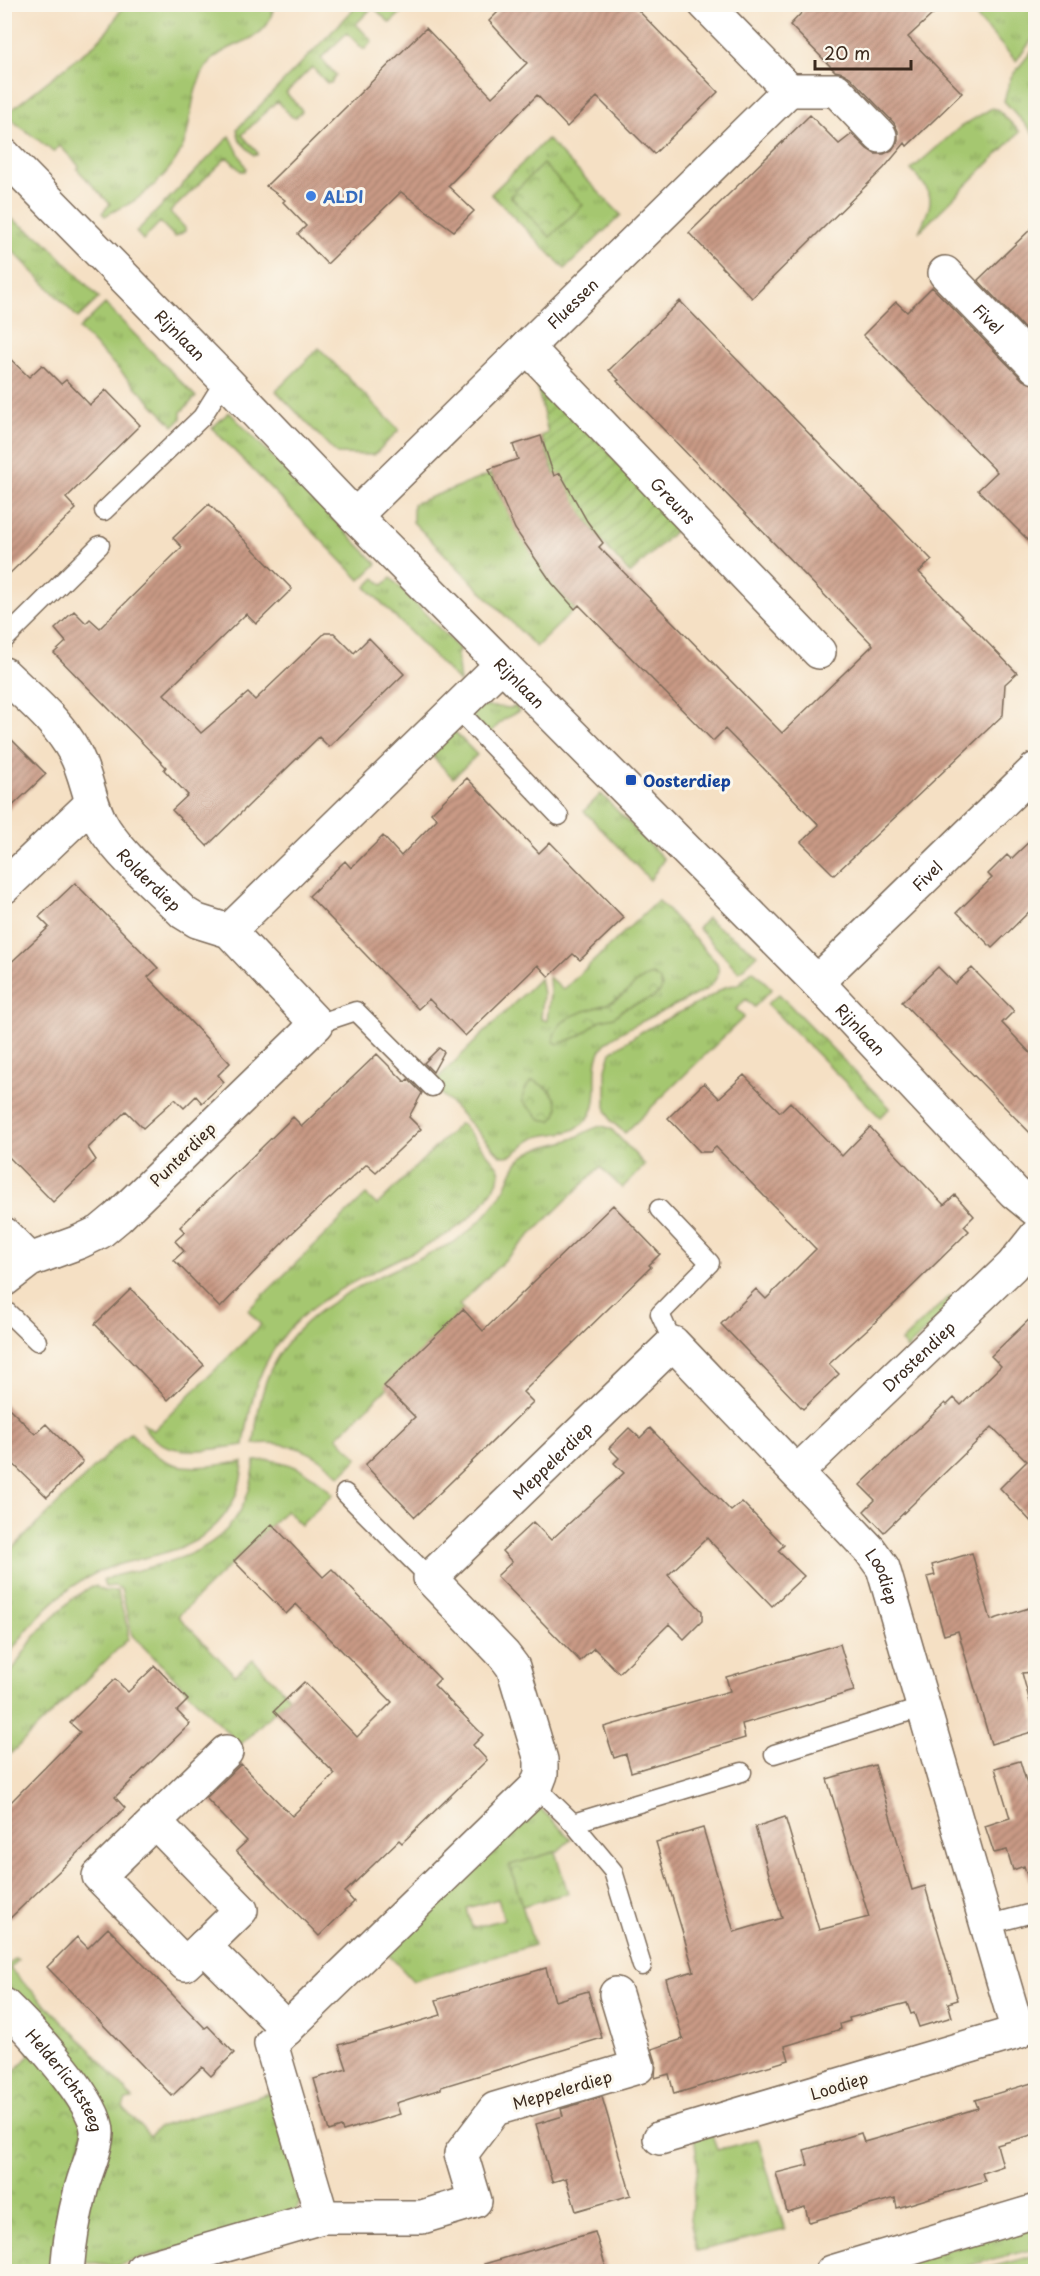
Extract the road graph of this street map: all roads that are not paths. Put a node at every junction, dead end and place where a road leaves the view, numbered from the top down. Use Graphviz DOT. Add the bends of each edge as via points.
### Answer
graph roads {
  1 [pos="710,6"];
  2 [pos="789,90"];
  3 [pos="880,135"];
  4 [pos="4,154"];
  5 [pos="945,273"];
  6 [pos="527,347"];
  7 [pos="1034,363"];
  8 [pos="225,380"];
  9 [pos="104,511"];
  10 [pos="355,516"];
  11 [pos="100,545"];
  12 [pos="4,640"];
  13 [pos="819,652"];
  14 [pos="502,664"];
  15 [pos="4,674"];
  16 [pos="456,708"];
  17 [pos="1035,769"];
  18 [pos="91,804"];
  19 [pos="559,816"];
  20 [pos="5,886"];
  21 [pos="229,931"];
  22 [pos="817,982"];
  23 [pos="317,1024"];
  24 [pos="432,1087"];
  25 [pos="659,1209"];
  26 [pos="1035,1210"];
  27 [pos="4,1234"];
  28 [pos="1035,1236"];
  29 [pos="30,1260"];
  30 [pos="4,1280"];
  31 [pos="4,1309"];
  32 [pos="38,1341"];
  33 [pos="673,1343"];
  34 [pos="796,1472"];
  35 [pos="345,1493"];
  36 [pos="430,1578"];
  37 [pos="924,1707"];
  38 [pos="226,1752"];
  39 [pos="774,1754"];
  40 [pos="742,1772"];
  41 [pos="536,1787"];
  42 [pos="155,1822"];
  43 [pos="573,1823"];
  44 [pos="1035,1912"];
  45 [pos="987,1925"];
  46 [pos="204,1946"];
  47 [pos="642,1966"];
  48 [pos="616,1994"];
  49 [pos="4,2005"];
  50 [pos="287,2029"];
  51 [pos="1027,2030"];
  52 [pos="660,2138"];
  53 [pos="1035,2211"];
  54 [pos="322,2217"];
  55 [pos="143,2269"];
  56 [pos="67,2271"];
  57 [pos="832,2271"];
  1 -- 2 [label="street"];
  2 -- 3 [label="street" via="836,90"];
  2 -- 6 [label="street, Fluessen"];
  4 -- 8 [label="street, Rijnlaan"];
  5 -- 7 [label="street, Fivel"];
  6 -- 10 [label="street, Fluessen"];
  6 -- 13 [label="street, Greuns"];
  8 -- 9 [label="lane" via="202,417"];
  8 -- 10 [label="street, Rijnlaan"];
  10 -- 14 [label="street, Rijnlaan"];
  11 -- 12 [label="lane"];
  14 -- 16 [label="street"];
  14 -- 22 [label="street, Rijnlaan"];
  15 -- 18 [label="street, Rolderdiep" via="63,733 76,755"];
  16 -- 19 [label="lane"];
  16 -- 21 [label="street"];
  17 -- 22 [label="street, Fivel"];
  18 -- 20 [label="street"];
  18 -- 21 [label="street, Rolderdiep" via="119,847 184,914"];
  21 -- 23 [label="street"];
  22 -- 26 [label="street, Rijnlaan"];
  23 -- 24 [label="lane, Punterdiep" via="356,1011"];
  23 -- 29 [label="street, Punterdiep" via="100,1232"];
  25 -- 33 [label="lane" via="710,1263 660,1314"];
  27 -- 29 [label="street"];
  28 -- 34 [label="street, Drostendiep" via="1012,1266"];
  29 -- 30 [label="street, Punterdiep"];
  31 -- 32 [label="lane"];
  33 -- 34 [label="street"];
  33 -- 36 [label="street, Meppelerdiep"];
  34 -- 37 [label="street, Loodiep" via="870,1550 882,1568"];
  35 -- 36 [label="lane"];
  36 -- 41 [label="street" via="513,1667 541,1760"];
  37 -- 39 [label="lane"];
  37 -- 45 [label="street, Loodiep"];
  38 -- 42 [label="street"];
  40 -- 43 [label="lane"];
  41 -- 43 [label="lane"];
  41 -- 50 [label="street"];
  42 -- 46 [label="street" via="241,1910"];
  42 -- 46 [label="street" via="99,1876 185,1964"];
  43 -- 47 [label="lane" via="613,1870"];
  44 -- 45 [label="lane"];
  45 -- 51 [label="street, Loodiep"];
  46 -- 50 [label="street"];
  48 -- 54 [label="street, Meppelerdiep" via="638,2067 495,2109 461,2154 475,2201 422,2217"];
  49 -- 56 [label="street, Helderlichtsteeg" via="61,2067 95,2118 96,2142 81,2190"];
  50 -- 54 [label="street" via="271,2044"];
  51 -- 52 [label="street, Loodiep"];
  53 -- 57 [label="street"];
  54 -- 55 [label="street, Meppelerdiep"];
}
